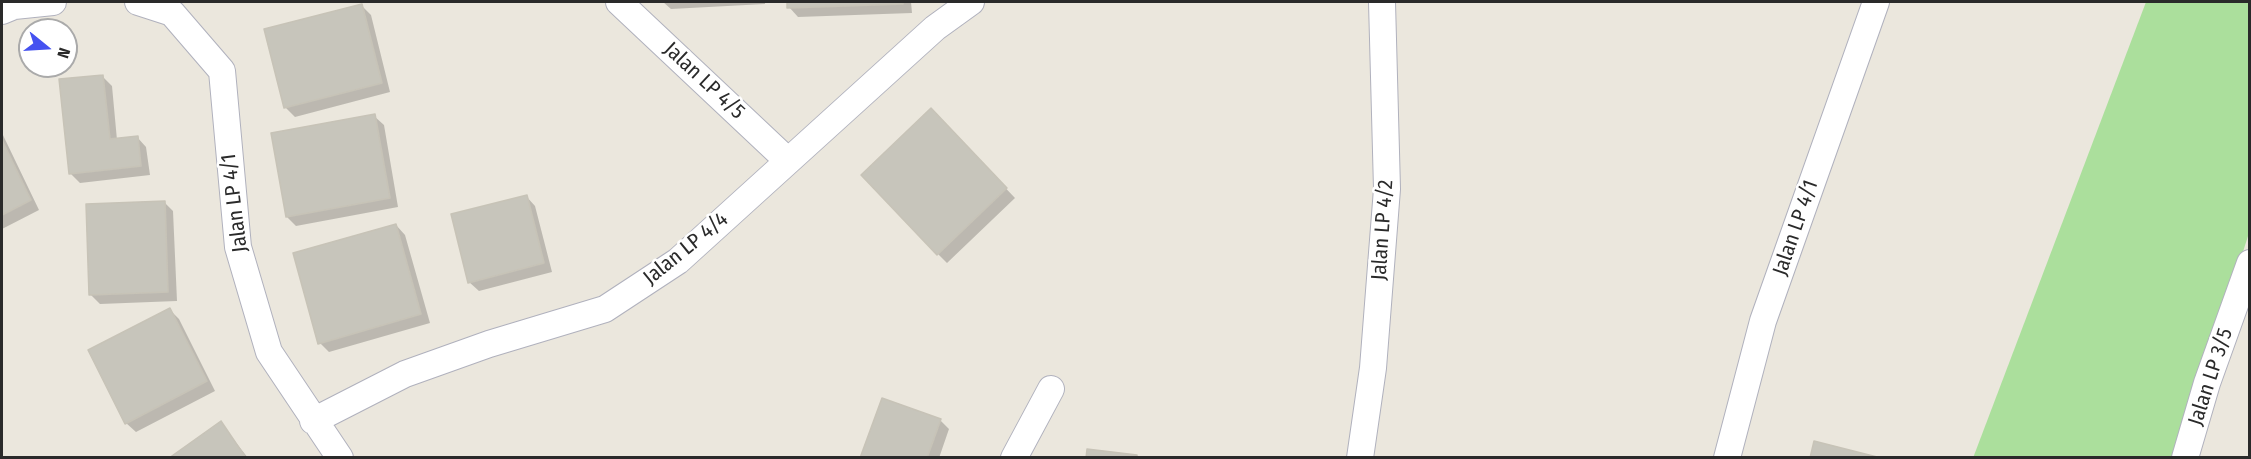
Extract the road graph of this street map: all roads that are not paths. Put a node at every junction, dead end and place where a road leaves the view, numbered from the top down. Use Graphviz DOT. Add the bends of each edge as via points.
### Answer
graph roads {
  1 [pos="53,2"];
  2 [pos="138,2"];
  3 [pos="619,2"];
  4 [pos="971,2"];
  5 [pos="1382,2"];
  6 [pos="1876,2"];
  7 [pos="2,11"];
  8 [pos="788,160"];
  9 [pos="2250,263"];
  10 [pos="1052,390"];
  11 [pos="313,421"];
  12 [pos="340,458"];
  13 [pos="1014,458"];
  14 [pos="1360,458"];
  15 [pos="1727,458"];
  16 [pos="2185,458"];
  1 -- 7 [label="street"];
  2 -- 11 [label="street, Jalan LP 4/1" via="172,13 222,71 238,247 269,352"];
  3 -- 8 [label="street, Jalan LP 4/5"];
  4 -- 8 [label="street, Jalan LP 4/4" via="935,28"];
  5 -- 14 [label="street, Jalan LP 4/2" via="1387,189 1373,368"];
  6 -- 15 [label="street, Jalan LP 4/1" via="1764,321"];
  8 -- 11 [label="street, Jalan LP 4/4" via="678,261 604,309 405,374"];
  9 -- 16 [label="street, Jalan LP 3/5"];
  10 -- 13 [label="street"];
  11 -- 12 [label="street, Jalan LP 4/1"];
}
